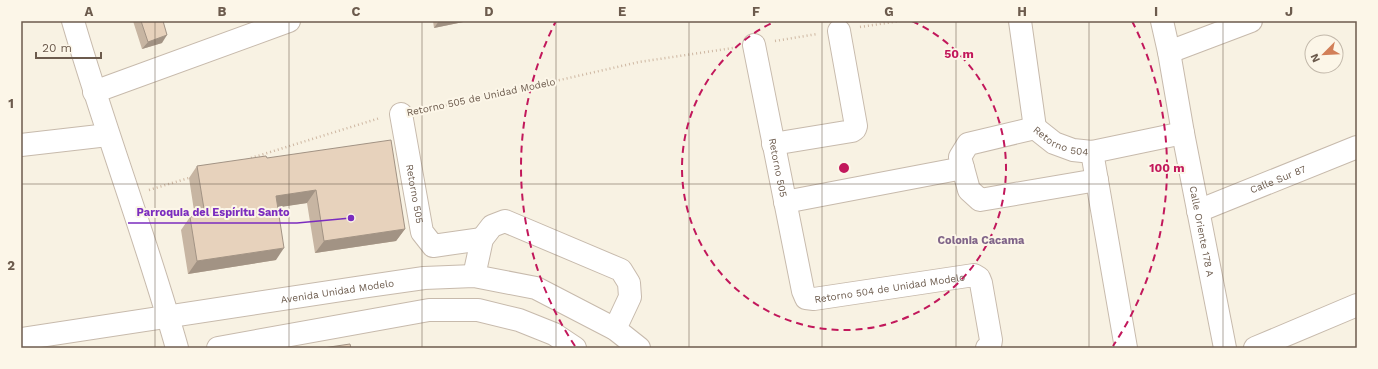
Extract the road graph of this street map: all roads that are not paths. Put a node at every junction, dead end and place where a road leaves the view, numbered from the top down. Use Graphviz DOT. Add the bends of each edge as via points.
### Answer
graph roads {
  1 [pos="73,21"];
  2 [pos="289,21"];
  3 [pos="1020,21"];
  4 [pos="1162,21"];
  5 [pos="1251,21"];
  6 [pos="839,30"];
  7 [pos="754,45"];
  8 [pos="1169,52"];
  9 [pos="94,92"];
  10 [pos="401,114"];
  11 [pos="1035,128"];
  12 [pos="1183,133"];
  13 [pos="108,135"];
  14 [pos="773,144"];
  15 [pos="21,145"];
  16 [pos="1357,147"];
  17 [pos="1092,152"];
  18 [pos="963,168"];
  19 [pos="1096,180"];
  20 [pos="785,202"];
  21 [pos="1198,211"];
  22 [pos="482,239"];
  23 [pos="474,276"];
  24 [pos="803,291"];
  25 [pos="1357,305"];
  26 [pos="168,317"];
  27 [pos="615,329"];
  28 [pos="21,340"];
  29 [pos="177,348"];
  30 [pos="218,348"];
  31 [pos="575,348"];
  32 [pos="639,348"];
  33 [pos="987,348"];
  34 [pos="1126,348"];
  35 [pos="1225,348"];
  36 [pos="1255,348"];
  1 -- 9 [label="street"];
  2 -- 9 [label="street"];
  3 -- 11 [label="street"];
  4 -- 8 [label="street, Calle Oriente 178 A"];
  5 -- 8 [label="street"];
  6 -- 14 [label="street" via="856,126 852,131"];
  7 -- 14 [label="street, Retorno 505"];
  8 -- 12 [label="street, Calle Oriente 178 A"];
  9 -- 13 [label="street"];
  10 -- 22 [label="street, Retorno 505" via="422,232 433,246"];
  11 -- 17 [label="street, Retorno 504" via="1054,142 1074,150"];
  11 -- 18 [label="street, Retorno 504" via="968,144 960,156"];
  12 -- 17 [label="street, Retorno 504"];
  12 -- 21 [label="street, Calle Oriente 178 A"];
  13 -- 15 [label="street"];
  13 -- 26 [label="street"];
  14 -- 20 [label="street, Retorno 505"];
  16 -- 21 [label="street, Calle Sur 87"];
  17 -- 19 [label="street"];
  18 -- 19 [label="street, Retorno 504" via="969,190 980,200"];
  18 -- 20 [label="street"];
  19 -- 34 [label="street"];
  20 -- 24 [label="street, Retorno 505"];
  21 -- 35 [label="street, Calle Oriente 178 A"];
  22 -- 23 [label="street"];
  22 -- 27 [label="street" via="492,226 505,221 621,270 628,283 630,297"];
  23 -- 26 [label="street, Avenida Unidad Modelo" via="424,278"];
  23 -- 27 [label="street, Avenida Unidad Modelo" via="536,288"];
  24 -- 33 [label="street, Retorno 504 de Unidad Modelo" via="806,298 814,299 974,275 981,283 991,340"];
  25 -- 36 [label="street"];
  26 -- 28 [label="street, Avenida Unidad Modelo"];
  26 -- 29 [label="street"];
  27 -- 32 [label="street, Avenida Unidad Modelo"];
  30 -- 31 [label="street" via="430,310 478,310 519,320 554,334"];
}
